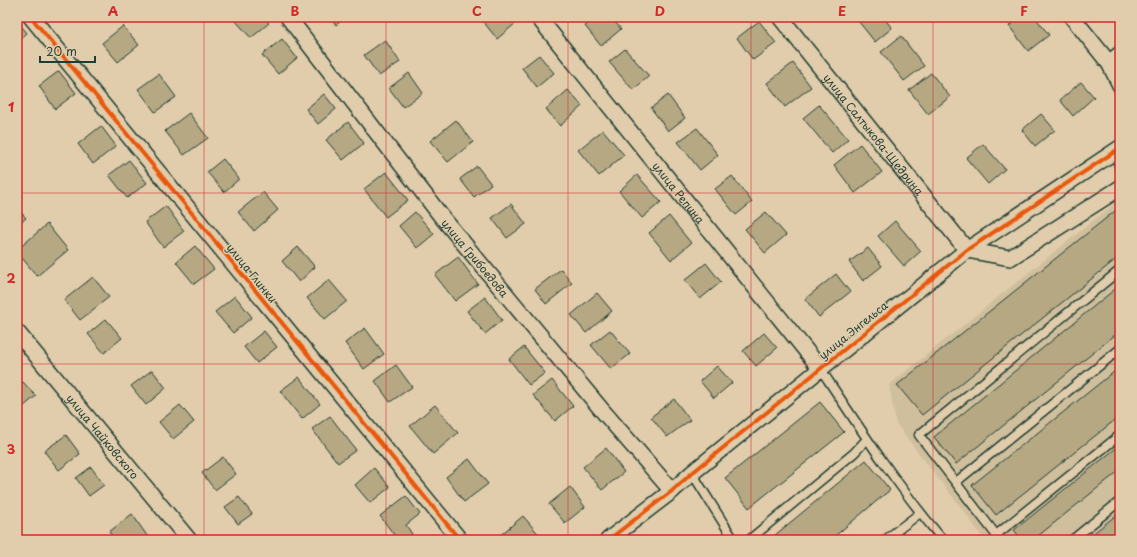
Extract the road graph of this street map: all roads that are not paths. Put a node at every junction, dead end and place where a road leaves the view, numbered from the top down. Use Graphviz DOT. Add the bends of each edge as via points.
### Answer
graph roads {
  1 [pos="31,17"];
  2 [pos="288,17"];
  3 [pos="538,17"];
  4 [pos="780,17"];
  5 [pos="1072,17"];
  6 [pos="1114,59"];
  7 [pos="1120,85"];
  8 [pos="1118,149"];
  9 [pos="1120,170"];
  10 [pos="1120,188"];
  11 [pos="967,250"];
  12 [pos="1120,270"];
  13 [pos="17,332"];
  14 [pos="1120,349"];
  15 [pos="820,368"];
  16 [pos="1120,435"];
  17 [pos="867,439"];
  18 [pos="692,473"];
  19 [pos="956,482"];
  20 [pos="672,491"];
  21 [pos="1120,502"];
  22 [pos="920,513"];
  23 [pos="998,538"];
  24 [pos="189,540"];
  25 [pos="460,540"];
  26 [pos="608,540"];
  27 [pos="734,540"];
  28 [pos="749,540"];
  29 [pos="885,540"];
  30 [pos="942,540"];
  31 [pos="1072,540"];
  1 -- 25 [label="street, улица Глинки"];
  2 -- 20 [label="street, улица Грибоедова" via="441,216"];
  3 -- 15 [label="street, улица Репина"];
  4 -- 11 [label="street, улица Салтыкова-Щедрина"];
  5 -- 6 [label="street"];
  6 -- 7 [label="street"];
  8 -- 9 [label="lane"];
  8 -- 11 [label="street, улица Энгельса"];
  10 -- 11 [label="street" via="1010,258"];
  11 -- 15 [label="street, улица Энгельса"];
  12 -- 19 [label="lane" via="919,435"];
  13 -- 24 [label="street, улица Чайковского"];
  14 -- 19 [label="lane"];
  15 -- 17 [label="lane"];
  15 -- 18 [label="street, улица Энгельса"];
  16 -- 23 [label="lane"];
  17 -- 22 [label="lane"];
  17 -- 28 [label="lane" via="854,453"];
  18 -- 20 [label="street, улица Энгельса"];
  18 -- 27 [label="lane"];
  19 -- 23 [label="lane"];
  20 -- 26 [label="street, улица Энгельса"];
  21 -- 31 [label="lane"];
  22 -- 29 [label="lane"];
  22 -- 30 [label="lane"];
}
